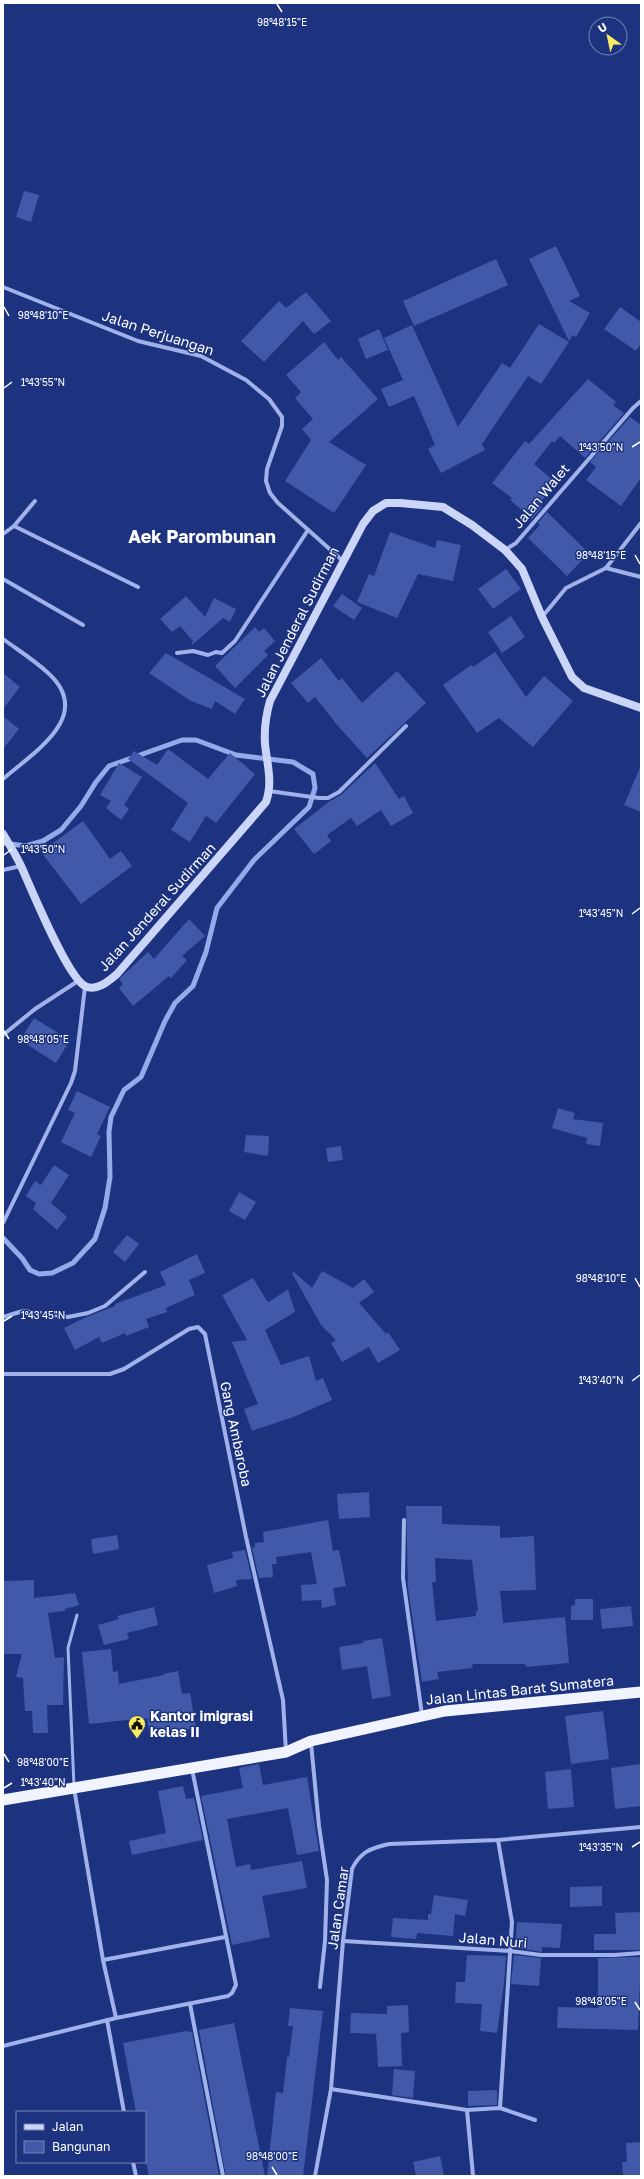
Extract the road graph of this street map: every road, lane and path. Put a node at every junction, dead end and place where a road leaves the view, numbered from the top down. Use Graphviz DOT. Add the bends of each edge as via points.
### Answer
graph roads {
  1 [pos="3,287"];
  2 [pos="641,401"];
  3 [pos="35,500"];
  4 [pos="641,523"];
  5 [pos="14,526"];
  6 [pos="308,530"];
  7 [pos="3,534"];
  8 [pos="505,550"];
  9 [pos="343,562"];
  10 [pos="606,568"];
  11 [pos="641,577"];
  12 [pos="3,579"];
  13 [pos="138,587"];
  14 [pos="542,618"];
  15 [pos="83,625"];
  16 [pos="3,639"];
  17 [pos="177,653"];
  18 [pos="641,708"];
  19 [pos="406,726"];
  20 [pos="3,779"];
  21 [pos="270,791"];
  22 [pos="3,834"];
  23 [pos="21,866"];
  24 [pos="3,870"];
  25 [pos="78,981"];
  26 [pos="85,987"];
  27 [pos="3,1035"];
  28 [pos="3,1223"];
  29 [pos="145,1272"];
  30 [pos="3,1317"];
  31 [pos="3,1374"];
  32 [pos="404,1520"];
  33 [pos="77,1615"];
  34 [pos="641,1692"];
  35 [pos="422,1715"];
  36 [pos="311,1741"];
  37 [pos="286,1752"];
  38 [pos="192,1769"];
  39 [pos="74,1788"];
  40 [pos="3,1800"];
  41 [pos="641,1827"];
  42 [pos="498,1840"];
  43 [pos="225,1937"];
  44 [pos="343,1941"];
  45 [pos="510,1952"];
  46 [pos="641,1953"];
  47 [pos="103,1960"];
  48 [pos="320,1987"];
  49 [pos="190,2004"];
  50 [pos="116,2018"];
  51 [pos="107,2020"];
  52 [pos="3,2046"];
  53 [pos="331,2089"];
  54 [pos="500,2108"];
  55 [pos="466,2110"];
  56 [pos="124,2111"];
  57 [pos="535,2120"];
  58 [pos="133,2163"];
  59 [pos="136,2176"];
  60 [pos="223,2176"];
  61 [pos="315,2176"];
  62 [pos="473,2176"];
  1 -- 6 [label="street, Jalan Perjuangan" via="138,341 201,356 246,380 269,399 282,417 282,426 267,469 266,481 270,493"];
  2 -- 8 [label="street, Jalan Walet" via="516,543"];
  3 -- 5 [label="street"];
  4 -- 10 [label="street"];
  5 -- 7 [label="street"];
  5 -- 13 [label="street"];
  6 -- 9 [label="street, Jalan Perjuangan"];
  6 -- 17 [label="street" via="235,640 222,653"];
  8 -- 9 [label="main road, Jalan Jenderal Sudirman" via="443,507 386,503 373,511 362,524"];
  8 -- 14 [label="main road, Jalan Jenderal Sudirman" via="522,569"];
  9 -- 21 [label="main road, Jalan Jenderal Sudirman" via="270,700 266,716 265,744"];
  10 -- 11 [label="street"];
  10 -- 14 [label="street" via="566,588"];
  12 -- 15 [label="street"];
  14 -- 18 [label="main road, Jalan Jenderal Sudirman" via="572,677 584,688"];
  16 -- 20 [label="street" via="49,673 61,689 67,707 63,723 53,735"];
  19 -- 21 [label="street" via="339,792 328,798"];
  21 -- 26 [label="main road, Jalan Jenderal Sudirman" via="259,812 117,974 100,986"];
  22 -- 23 [label="main road"];
  23 -- 24 [label="street"];
  23 -- 25 [label="main road" via="50,932"];
  25 -- 26 [label="main road"];
  25 -- 27 [label="street" via="35,1008"];
  26 -- 28 [label="street" via="71,1083"];
  29 -- 30 [label="street" via="105,1306 88,1313 68,1317 23,1311"];
  31 -- 37 [label="street, Gang Ambaroba" via="110,1374 124,1370 189,1329 198,1327 202,1330 283,1700"];
  32 -- 35 [label="street" via="403,1578"];
  33 -- 39 [label="lane" via="71,1633 68,1659"];
  34 -- 35 [label="highway, Jalan Lintas Barat Sumatera"];
  35 -- 36 [label="highway, Jalan Lintas Barat Sumatera"];
  36 -- 37 [label="highway, Jalan Lintas Barat Sumatera"];
  36 -- 48 [label="street" via="327,1880"];
  37 -- 38 [label="highway, Jalan Lintas Barat Sumatera"];
  38 -- 39 [label="highway, Jalan Lintas Barat Sumatera"];
  38 -- 43 [label="street"];
  39 -- 40 [label="highway, Jalan Lintas Barat Sumatera"];
  39 -- 47 [label="street"];
  41 -- 42 [label="street, Jalan Camar"];
  42 -- 44 [label="street, Jalan Camar" via="389,1844 364,1853 352,1869"];
  42 -- 45 [label="street" via="512,1922"];
  43 -- 47 [label="street"];
  43 -- 49 [label="street" via="235,1990 228,1996"];
  44 -- 45 [label="street, Jalan Nuri"];
  44 -- 53 [label="street, Jalan Camar"];
  45 -- 46 [label="street, Jalan Nuri" via="541,1955"];
  45 -- 54 [label="street"];
  47 -- 50 [label="street"];
  49 -- 50 [label="street"];
  49 -- 60 [label="street"];
  50 -- 51 [label="street"];
  51 -- 52 [label="street"];
  51 -- 56 [label="street"];
  53 -- 55 [label="street"];
  53 -- 61 [label="street, Jalan Camar"];
  54 -- 55 [label="street"];
  54 -- 57 [label="street"];
  55 -- 62 [label="street"];
  58 -- 59 [label="street"];
}
